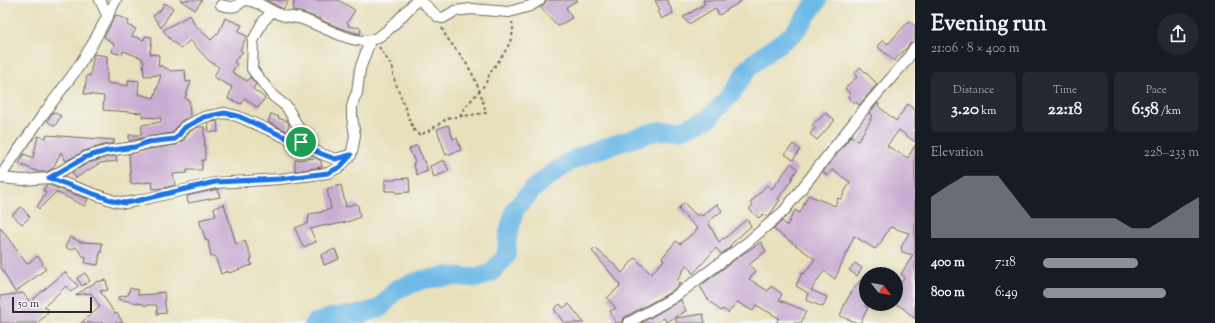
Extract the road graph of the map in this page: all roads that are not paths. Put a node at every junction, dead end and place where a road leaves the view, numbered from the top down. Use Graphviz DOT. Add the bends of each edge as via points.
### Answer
graph roads {
  1 [pos="100,0"];
  2 [pos="116,0"];
  3 [pos="244,0"];
  4 [pos="416,0"];
  5 [pos="420,0"];
  6 [pos="540,0"];
  7 [pos="221,5"];
  8 [pos="272,11"];
  9 [pos="108,17"];
  10 [pos="373,40"];
  11 [pos="915,47"];
  12 [pos="906,61"];
  13 [pos="915,67"];
  14 [pos="301,142"];
  15 [pos="351,155"];
  16 [pos="4,162"];
  17 [pos="0,178"];
  18 [pos="49,178"];
  19 [pos="628,323"];
  1 -- 9 [label="street"];
  2 -- 9 [label="street"];
  3 -- 7 [label="street" via="231,7"];
  3 -- 8 [label="street" via="263,5"];
  4 -- 10 [label="street" via="383,35"];
  5 -- 6 [label="street" via="438,17 443,18 455,11 471,9 509,12"];
  8 -- 10 [label="street" via="309,22 345,37"];
  8 -- 14 [label="street" via="262,23 253,41 252,69 273,96 287,107 298,126"];
  9 -- 16 [label="street" via="77,69"];
  10 -- 15 [label="street" via="360,70 352,107 355,135"];
  11 -- 12 [label="street"];
  12 -- 13 [label="street"];
  12 -- 19 [label="street" via="865,108 784,211 748,242 673,298"];
  14 -- 15 [label="street" via="308,148 335,159"];
  14 -- 18 [label="street" via="225,113 204,117 184,128 175,139 148,142 86,157"];
  15 -- 18 [label="street" via="340,167 328,173 280,179 215,182 125,203"];
  16 -- 17 [label="street"];
  17 -- 18 [label="street"];
}
